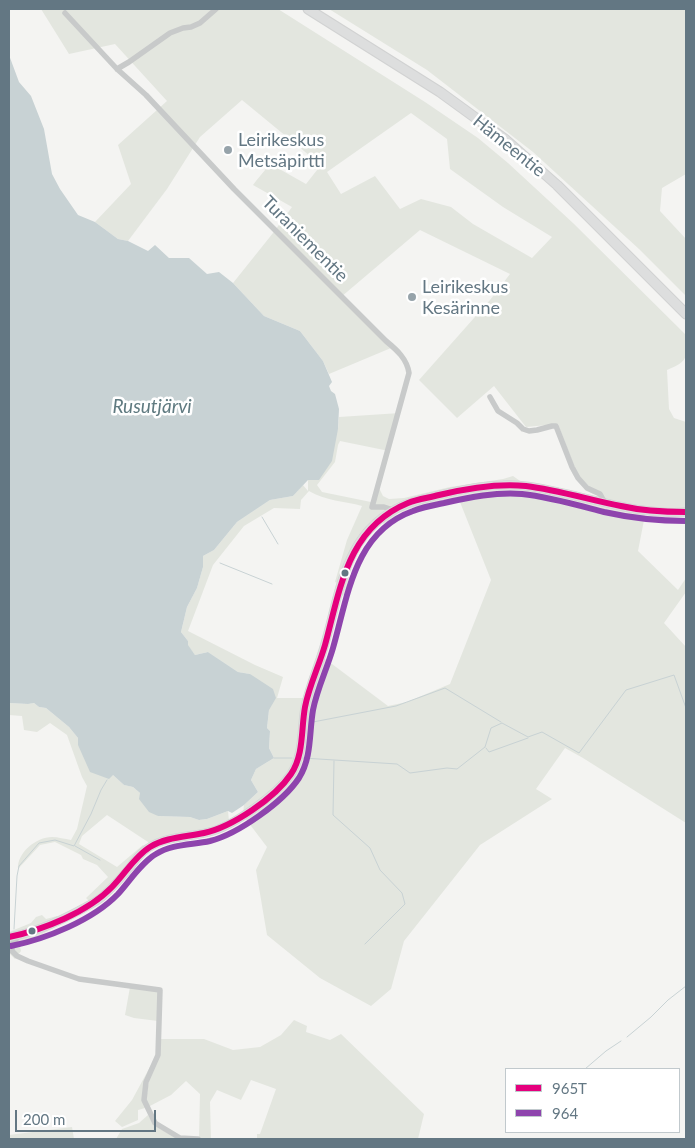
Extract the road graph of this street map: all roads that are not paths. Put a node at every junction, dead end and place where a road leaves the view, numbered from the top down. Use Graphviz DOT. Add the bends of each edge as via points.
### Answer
graph roads {
  1 [pos="216,9"];
  2 [pos="308,9"];
  3 [pos="65,13"];
  4 [pos="117,69"];
  5 [pos="686,314"];
  6 [pos="490,397"];
  7 [pos="605,503"];
  8 [pos="393,510"];
  9 [pos="686,512"];
  10 [pos="12,940"];
  11 [pos="198,1139"];
  1 -- 4 [label="street" via="200,23 170,33"];
  2 -- 5 [label="main road, Hämeentie" via="440,92 506,140 557,185"];
  3 -- 4 [label="street, Turaniementie"];
  4 -- 8 [label="street, Turaniementie" via="406,361 409,373 372,507"];
  6 -- 7 [label="street" via="498,412 523,429 529,431 556,426 578,478 587,488 600,494"];
  7 -- 8 [label="main road" via="549,490 502,484 449,493"];
  7 -- 9 [label="main road" via="660,513"];
  8 -- 10 [label="main road" via="365,534 348,562 308,694 299,753 290,776 247,814 214,830 160,841 142,852 102,897"];
  10 -- 11 [label="street" via="12,952 17,956 79,979 160,990 158,1054 146,1082 144,1100 155,1123 180,1138"];
}
